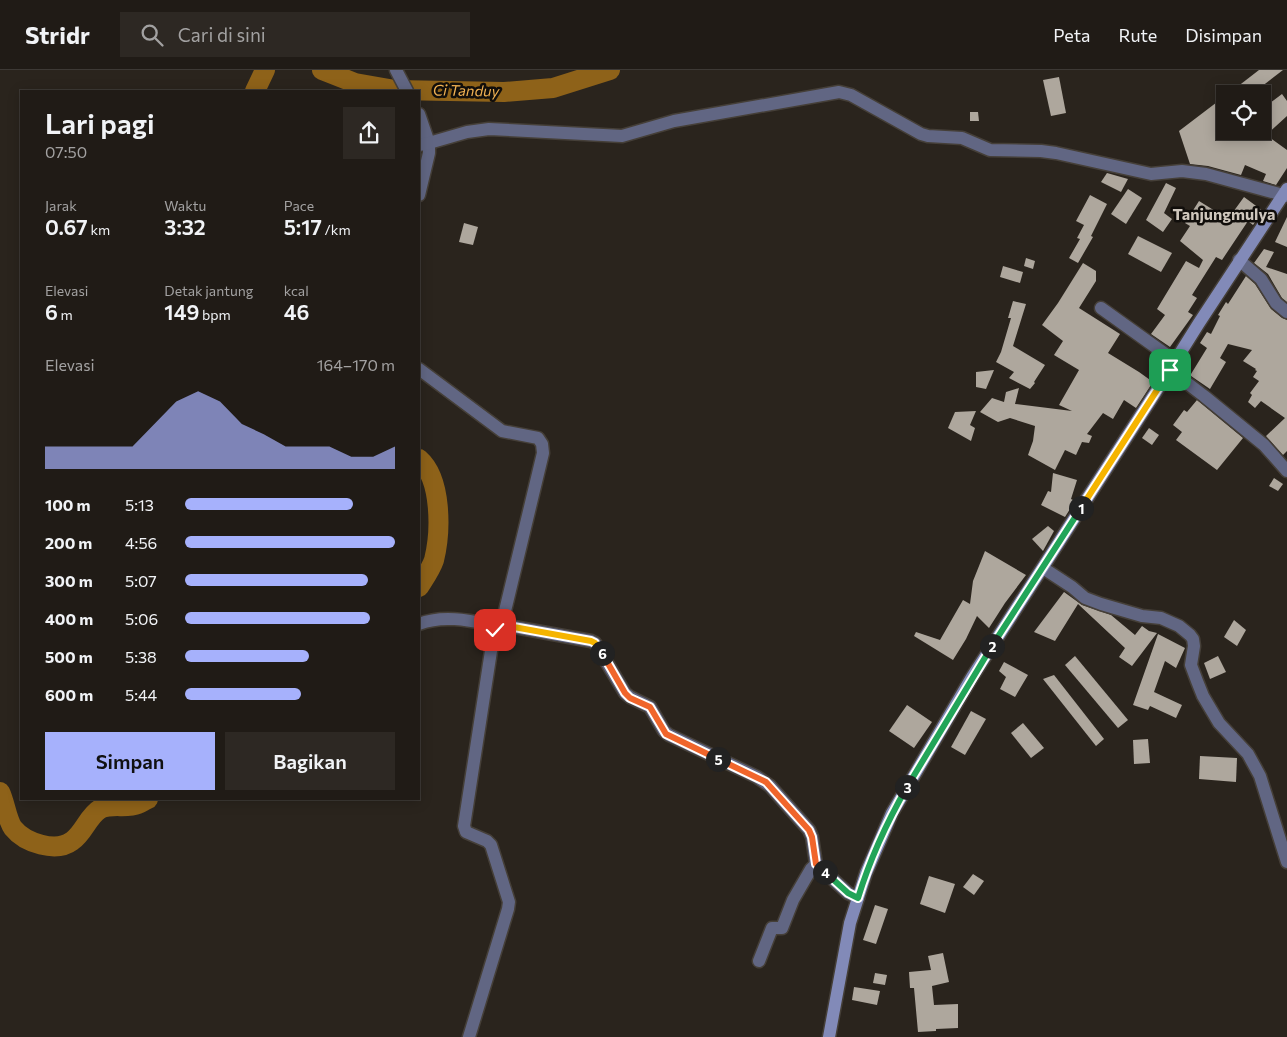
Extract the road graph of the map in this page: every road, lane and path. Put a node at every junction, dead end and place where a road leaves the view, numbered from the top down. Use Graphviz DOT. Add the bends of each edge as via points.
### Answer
graph roads {
  1 [pos="396,70"];
  2 [pos="406,90"];
  3 [pos="420,120"];
  4 [pos="424,144"];
  5 [pos="420,191"];
  6 [pos="1286,193"];
  7 [pos="1239,260"];
  8 [pos="1101,308"];
  9 [pos="1287,312"];
  10 [pos="1172,366"];
  11 [pos="420,370"];
  12 [pos="1287,472"];
  13 [pos="1043,568"];
  14 [pos="420,624"];
  15 [pos="498,626"];
  16 [pos="1287,862"];
  17 [pos="816,864"];
  18 [pos="858,898"];
  19 [pos="758,961"];
  20 [pos="469,1037"];
  21 [pos="829,1037"];
  1 -- 2 [label="street"];
  3 -- 4 [label="street"];
  4 -- 5 [label="street" via="428,158"];
  4 -- 6 [label="street" via="455,134 489,129 622,136 674,121 839,92 850,94 928,136 962,138 990,150 1056,153 1151,174 1189,171"];
  6 -- 7 [label="main road"];
  7 -- 9 [label="street" via="1261,280"];
  7 -- 10 [label="main road"];
  8 -- 10 [label="street"];
  10 -- 12 [label="street" via="1264,445"];
  10 -- 13 [label="main road"];
  11 -- 15 [label="street" via="502,431 538,438 542,444 543,453 505,611"];
  13 -- 16 [label="street" via="1085,598 1142,616 1161,618 1190,635 1194,646 1192,665 1203,696 1219,722 1248,754 1260,776"];
  13 -- 18 [label="main road" via="972,678 892,813"];
  14 -- 15 [label="street" via="453,619"];
  15 -- 17 [label="street" via="595,643 625,693 650,707 666,734 758,777 770,786 811,834"];
  15 -- 20 [label="street" via="464,826 466,832 491,845 508,909"];
  17 -- 18 [label="street"];
  17 -- 19 [label="street" via="793,900 782,928 772,928"];
  18 -- 21 [label="main road" via="850,923"];
}
